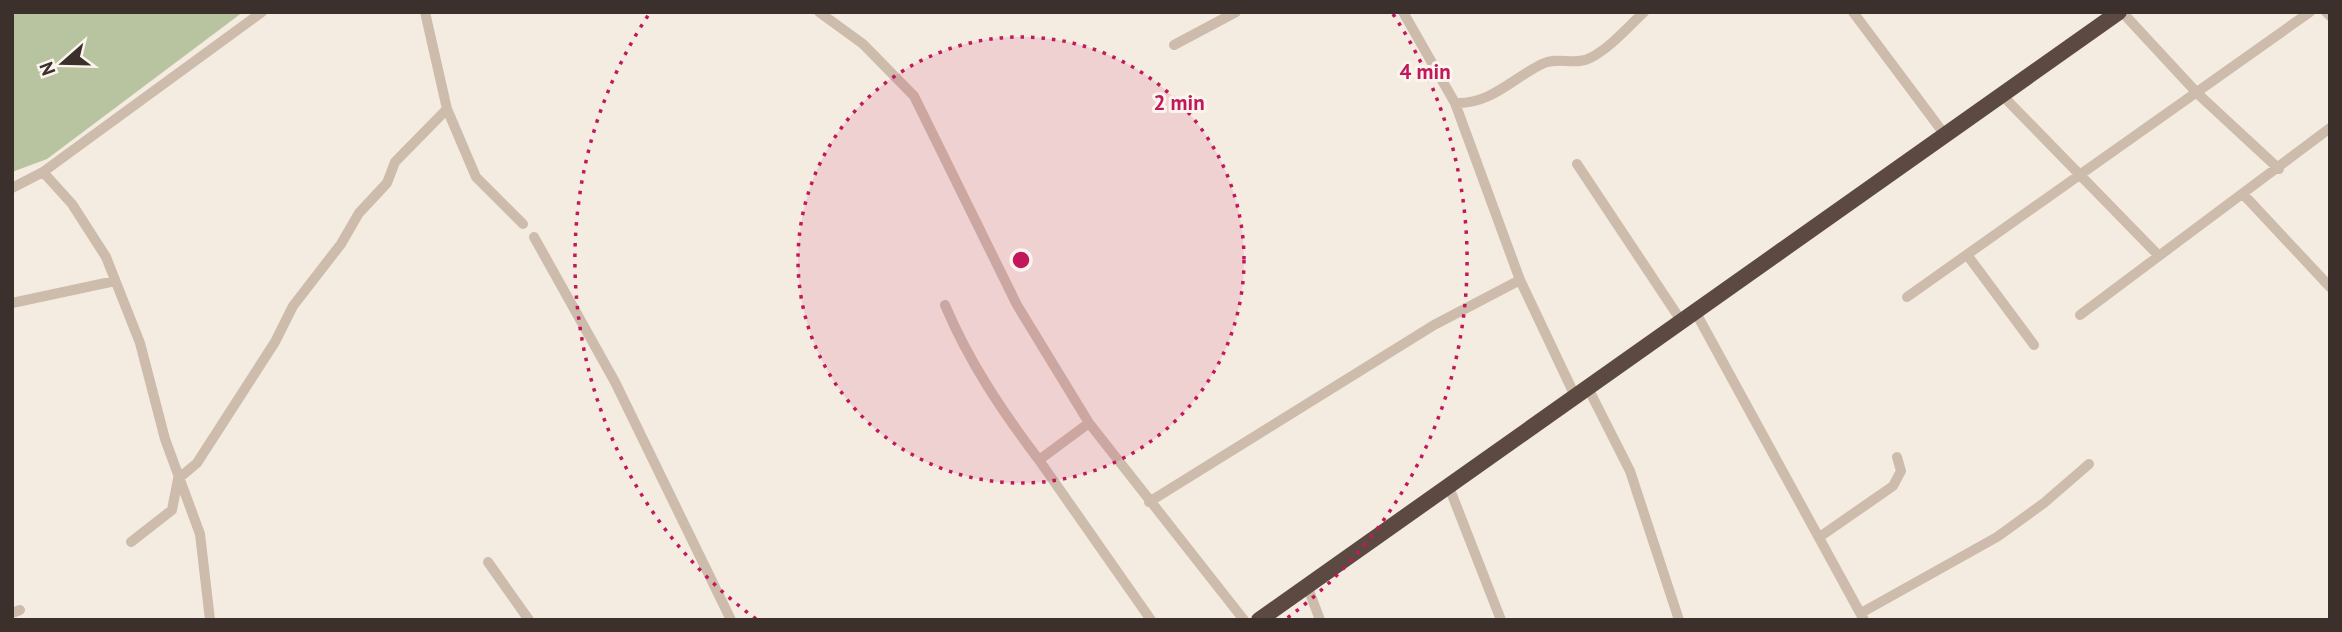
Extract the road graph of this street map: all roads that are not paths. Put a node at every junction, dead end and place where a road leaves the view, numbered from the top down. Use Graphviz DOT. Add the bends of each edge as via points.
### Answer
graph roads {
  1 [pos="262,12"];
  2 [pos="425,12"];
  3 [pos="819,12"];
  4 [pos="1236,12"];
  5 [pos="1403,12"];
  6 [pos="1644,12"];
  7 [pos="1853,12"];
  8 [pos="2120,12"];
  9 [pos="2310,12"];
  10 [pos="2326,12"];
  11 [pos="2330,16"];
  12 [pos="1174,45"];
  13 [pos="2198,94"];
  14 [pos="2002,95"];
  15 [pos="1455,103"];
  16 [pos="447,109"];
  17 [pos="2330,128"];
  18 [pos="1945,135"];
  19 [pos="1577,164"];
  20 [pos="2278,169"];
  21 [pos="43,172"];
  22 [pos="2079,175"];
  23 [pos="12,188"];
  24 [pos="2243,194"];
  25 [pos="523,223"];
  26 [pos="534,237"];
  27 [pos="1968,256"];
  28 [pos="2159,256"];
  29 [pos="1520,280"];
  30 [pos="115,281"];
  31 [pos="2330,287"];
  32 [pos="1907,297"];
  33 [pos="12,303"];
  34 [pos="945,305"];
  35 [pos="1696,313"];
  36 [pos="2080,315"];
  37 [pos="1682,322"];
  38 [pos="2034,345"];
  39 [pos="1582,394"];
  40 [pos="1089,424"];
  41 [pos="1897,457"];
  42 [pos="1039,460"];
  43 [pos="2089,464"];
  44 [pos="178,479"];
  45 [pos="1449,487"];
  46 [pos="1149,502"];
  47 [pos="1821,536"];
  48 [pos="131,542"];
  49 [pos="488,562"];
  50 [pos="1308,587"];
  51 [pos="1862,616"];
  52 [pos="210,620"];
  53 [pos="529,620"];
  54 [pos="731,620"];
  55 [pos="1151,620"];
  56 [pos="1244,620"];
  57 [pos="1259,620"];
  58 [pos="1320,620"];
  59 [pos="1501,620"];
  60 [pos="1679,620"];
  1 -- 21 [label="street"];
  2 -- 16 [label="street"];
  3 -- 40 [label="street" via="863,44 914,96 1017,305"];
  4 -- 12 [label="street"];
  5 -- 15 [label="street"];
  6 -- 15 [label="street" via="1591,58 1544,63 1477,101"];
  7 -- 18 [label="street"];
  8 -- 13 [label="street"];
  8 -- 14 [label="highway"];
  9 -- 13 [label="street"];
  10 -- 11 [label="street"];
  13 -- 20 [label="street"];
  13 -- 22 [label="street"];
  14 -- 18 [label="highway"];
  14 -- 22 [label="street"];
  15 -- 29 [label="street"];
  16 -- 25 [label="street" via="476,177"];
  16 -- 44 [label="street" via="395,162 387,183 359,213 293,306 197,463"];
  17 -- 20 [label="street"];
  18 -- 35 [label="highway"];
  19 -- 37 [label="street"];
  20 -- 24 [label="street"];
  21 -- 23 [label="street"];
  21 -- 30 [label="street" via="72,204 106,257"];
  22 -- 27 [label="street"];
  22 -- 28 [label="street"];
  24 -- 28 [label="street"];
  24 -- 31 [label="street"];
  26 -- 54 [label="street" via="615,382"];
  27 -- 32 [label="street"];
  27 -- 38 [label="street"];
  28 -- 36 [label="street"];
  29 -- 39 [label="street"];
  29 -- 46 [label="street" via="1434,325"];
  30 -- 33 [label="street"];
  30 -- 44 [label="street" via="140,343"];
  34 -- 42 [label="street" via="960,341 1003,413"];
  35 -- 37 [label="highway"];
  35 -- 47 [label="street"];
  37 -- 39 [label="highway"];
  39 -- 45 [label="highway"];
  39 -- 60 [label="street" via="1630,471"];
  40 -- 42 [label="street"];
  40 -- 46 [label="street"];
  41 -- 47 [label="street" via="1901,471 1893,486"];
  42 -- 55 [label="street"];
  43 -- 51 [label="street" via="1997,537"];
  44 -- 48 [label="street" via="172,510"];
  44 -- 52 [label="street" via="200,534"];
  45 -- 50 [label="highway"];
  45 -- 59 [label="street"];
  46 -- 56 [label="street"];
  47 -- 51 [label="street"];
  49 -- 53 [label="street"];
  50 -- 57 [label="highway"];
  50 -- 58 [label="street"];
}
